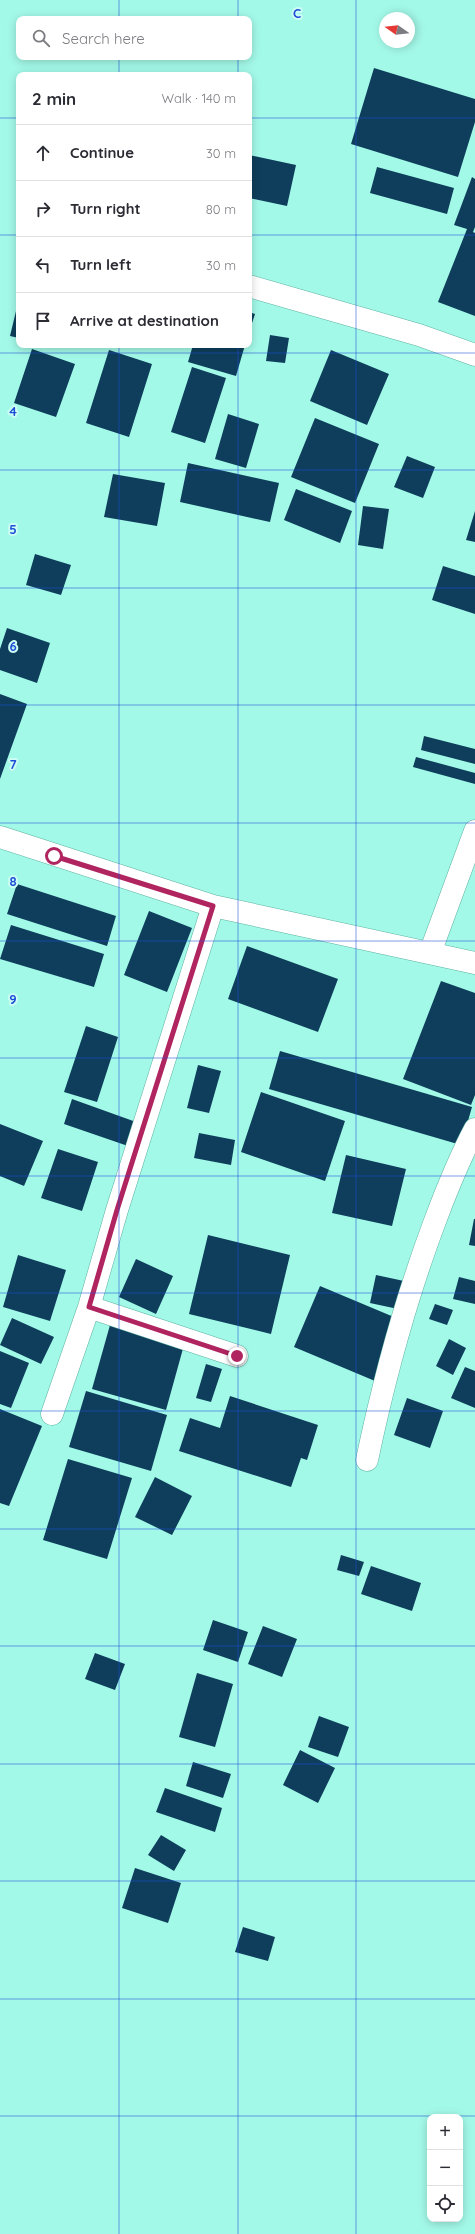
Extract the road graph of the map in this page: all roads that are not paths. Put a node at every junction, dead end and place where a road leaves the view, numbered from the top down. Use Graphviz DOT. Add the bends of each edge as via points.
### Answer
graph roads {
  1 [pos="252,287"];
  2 [pos="475,354"];
  3 [pos="475,831"];
  4 [pos="0,837"];
  5 [pos="213,906"];
  6 [pos="430,953"];
  7 [pos="475,963"];
  8 [pos="475,1129"];
  9 [pos="89,1307"];
  10 [pos="237,1356"];
  11 [pos="52,1414"];
  12 [pos="367,1460"];
  1 -- 2 [label="street" via="419,335"];
  3 -- 6 [label="street"];
  4 -- 5 [label="street"];
  5 -- 6 [label="street"];
  5 -- 9 [label="street"];
  6 -- 7 [label="street"];
  8 -- 12 [label="street" via="459,1158 418,1268 377,1413"];
  9 -- 10 [label="street"];
  9 -- 11 [label="street"];
}
